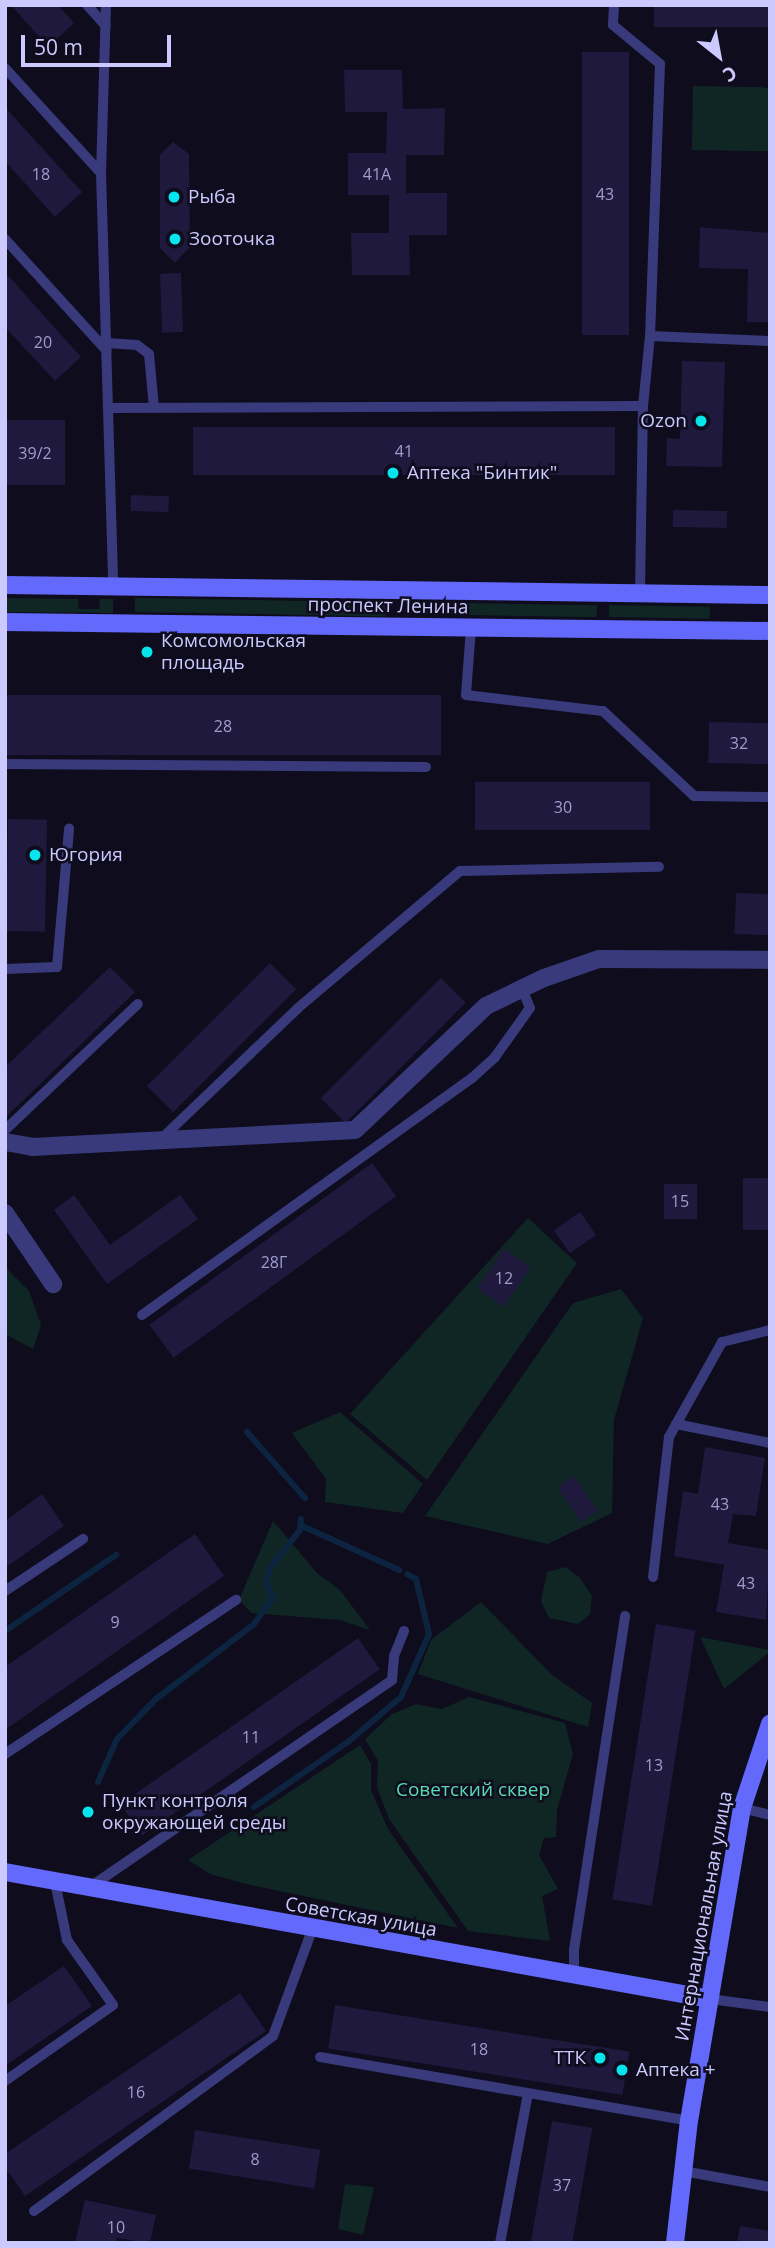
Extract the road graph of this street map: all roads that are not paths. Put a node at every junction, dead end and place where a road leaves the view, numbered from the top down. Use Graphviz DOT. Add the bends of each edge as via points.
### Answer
graph roads {
  1 [pos="87,5"];
  2 [pos="106,5"];
  3 [pos="614,5"];
  4 [pos="106,26"];
  5 [pos="5,68"];
  6 [pos="101,173"];
  7 [pos="5,239"];
  8 [pos="650,336"];
  9 [pos="770,341"];
  10 [pos="107,347"];
  11 [pos="643,406"];
  12 [pos="109,408"];
  13 [pos="154,408"];
  14 [pos="5,585"];
  15 [pos="113,587"];
  16 [pos="640,593"];
  17 [pos="770,594"];
  18 [pos="5,622"];
  19 [pos="471,628"];
  20 [pos="770,631"];
  21 [pos="5,764"];
  22 [pos="426,767"];
  23 [pos="770,797"];
  24 [pos="69,829"];
  25 [pos="659,867"];
  26 [pos="770,960"];
  27 [pos="5,969"];
  28 [pos="521,987"];
  29 [pos="138,1004"];
  30 [pos="5,1130"];
  31 [pos="160,1140"];
  32 [pos="5,1142"];
  33 [pos="5,1213"];
  34 [pos="53,1284"];
  35 [pos="142,1315"];
  36 [pos="770,1330"];
  37 [pos="676,1423"];
  38 [pos="770,1443"];
  39 [pos="83,1539"];
  40 [pos="653,1577"];
  41 [pos="5,1591"];
  42 [pos="236,1600"];
  43 [pos="625,1616"];
  44 [pos="404,1631"];
  45 [pos="770,1724"];
  46 [pos="5,1754"];
  47 [pos="742,1808"];
  48 [pos="770,1815"];
  49 [pos="5,1872"];
  50 [pos="55,1882"];
  51 [pos="89,1888"];
  52 [pos="312,1930"];
  53 [pos="574,1976"];
  54 [pos="710,1999"];
  55 [pos="770,2007"];
  56 [pos="320,2057"];
  57 [pos="5,2081"];
  58 [pos="528,2094"];
  59 [pos="689,2121"];
  60 [pos="683,2171"];
  61 [pos="770,2187"];
  62 [pos="34,2211"];
  63 [pos="500,2243"];
  64 [pos="675,2243"];
  1 -- 4 [label="lane"];
  2 -- 4 [label="lane"];
  3 -- 8 [label="lane" via="613,24 660,65"];
  4 -- 6 [label="lane"];
  5 -- 6 [label="lane"];
  6 -- 10 [label="lane"];
  7 -- 10 [label="lane"];
  8 -- 9 [label="lane"];
  8 -- 11 [label="lane"];
  10 -- 12 [label="lane"];
  10 -- 13 [label="lane" via="137,345 149,354"];
  11 -- 13 [label="lane"];
  11 -- 16 [label="lane"];
  12 -- 13 [label="lane"];
  12 -- 15 [label="lane"];
  14 -- 15 [label="main road, проспект Ленина"];
  15 -- 16 [label="main road, проспект Ленина"];
  16 -- 17 [label="main road, проспект Ленина"];
  18 -- 19 [label="main road, проспект Ленина"];
  19 -- 20 [label="main road, проспект Ленина"];
  19 -- 23 [label="lane" via="466,695 603,711 694,796"];
  21 -- 22 [label="lane"];
  24 -- 27 [label="lane" via="57,967"];
  25 -- 31 [label="lane" via="460,871 298,1008"];
  26 -- 28 [label="street" via="599,959"];
  28 -- 31 [label="street" via="486,1006 355,1130"];
  28 -- 35 [label="lane" via="530,1008 495,1057 472,1078"];
  29 -- 30 [label="lane"];
  31 -- 32 [label="street" via="32,1147"];
  33 -- 34 [label="street"];
  36 -- 37 [label="lane" via="722,1342"];
  37 -- 38 [label="lane"];
  37 -- 40 [label="lane" via="668,1437"];
  39 -- 41 [label="lane"];
  42 -- 46 [label="lane"];
  43 -- 53 [label="lane" via="574,1950"];
  44 -- 51 [label="lane" via="394,1656 392,1680"];
  45 -- 47 [label="main road, Интернациональная улица"];
  47 -- 48 [label="lane"];
  47 -- 54 [label="main road, Интернациональная улица"];
  49 -- 50 [label="main road, Советская улица"];
  50 -- 51 [label="main road, Советская улица"];
  50 -- 57 [label="lane" via="67,1940 113,2005"];
  51 -- 52 [label="main road, Советская улица"];
  52 -- 53 [label="main road, Советская улица"];
  52 -- 62 [label="lane" via="273,2036"];
  53 -- 54 [label="main road, Советская улица"];
  54 -- 55 [label="lane"];
  54 -- 59 [label="main road, Интернациональная улица"];
  56 -- 58 [label="lane"];
  58 -- 59 [label="lane"];
  58 -- 63 [label="lane"];
  59 -- 60 [label="main road, Интернациональная улица"];
  60 -- 61 [label="lane"];
  60 -- 64 [label="main road, Интернациональная улица"];
}
